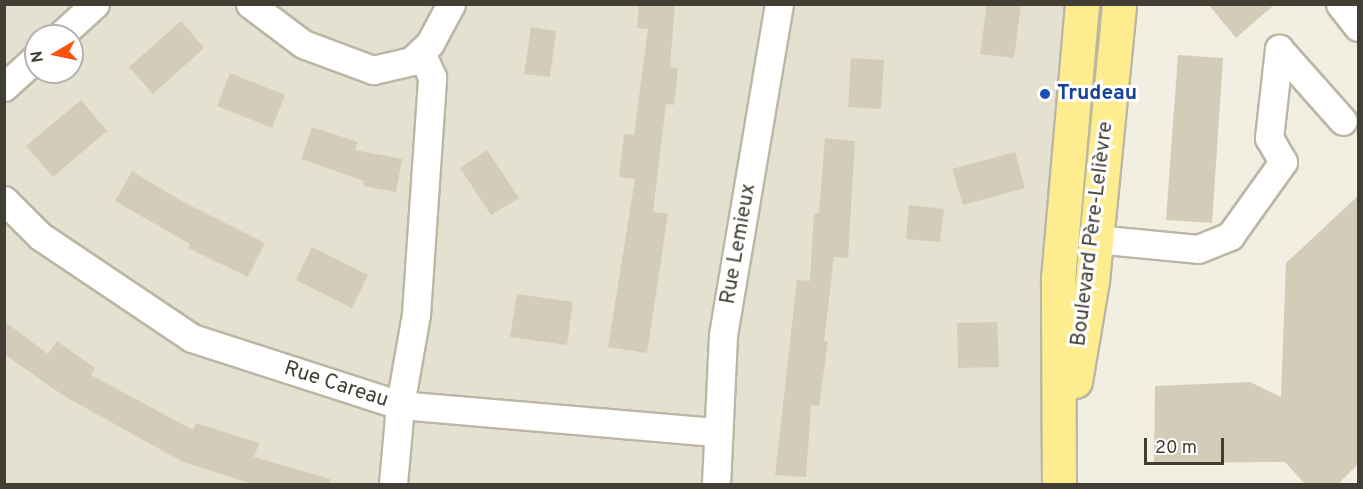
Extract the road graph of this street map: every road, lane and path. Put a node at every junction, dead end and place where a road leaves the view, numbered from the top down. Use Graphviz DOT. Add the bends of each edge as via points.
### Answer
graph roads {
  1 [pos="95,4"];
  2 [pos="250,4"];
  3 [pos="451,4"];
  4 [pos="779,4"];
  5 [pos="1082,4"];
  6 [pos="1119,4"];
  7 [pos="1340,4"];
  8 [pos="73,24"];
  9 [pos="1359,27"];
  10 [pos="421,52"];
  11 [pos="24,69"];
  12 [pos="4,87"];
  13 [pos="1343,121"];
  14 [pos="4,200"];
  15 [pos="1095,240"];
  16 [pos="400,405"];
  17 [pos="716,432"];
  18 [pos="1060,474"];
  19 [pos="393,484"];
  20 [pos="716,484"];
  1 -- 8 [label="street"];
  2 -- 10 [label="street" via="303,44 373,70 411,61"];
  3 -- 10 [label="street"];
  4 -- 17 [label="street, Rue Lemieux" via="723,335"];
  5 -- 18 [label="main road, Boulevard Père-Lelièvre" via="1058,279"];
  6 -- 15 [label="main road, Boulevard Père-Lelièvre"];
  7 -- 9 [label="street"];
  10 -- 16 [label="street" via="432,77 416,314"];
  11 -- 12 [label="street"];
  13 -- 15 [label="street" via="1279,49 1269,138 1283,162 1230,236 1198,249"];
  14 -- 16 [label="street, Rue Careau" via="40,236 192,338"];
  15 -- 18 [label="main road, Boulevard Père-Lelièvre" via="1092,281"];
  16 -- 17 [label="street, Rue Careau"];
  16 -- 19 [label="street"];
  17 -- 20 [label="street, Rue Lemieux"];
}
